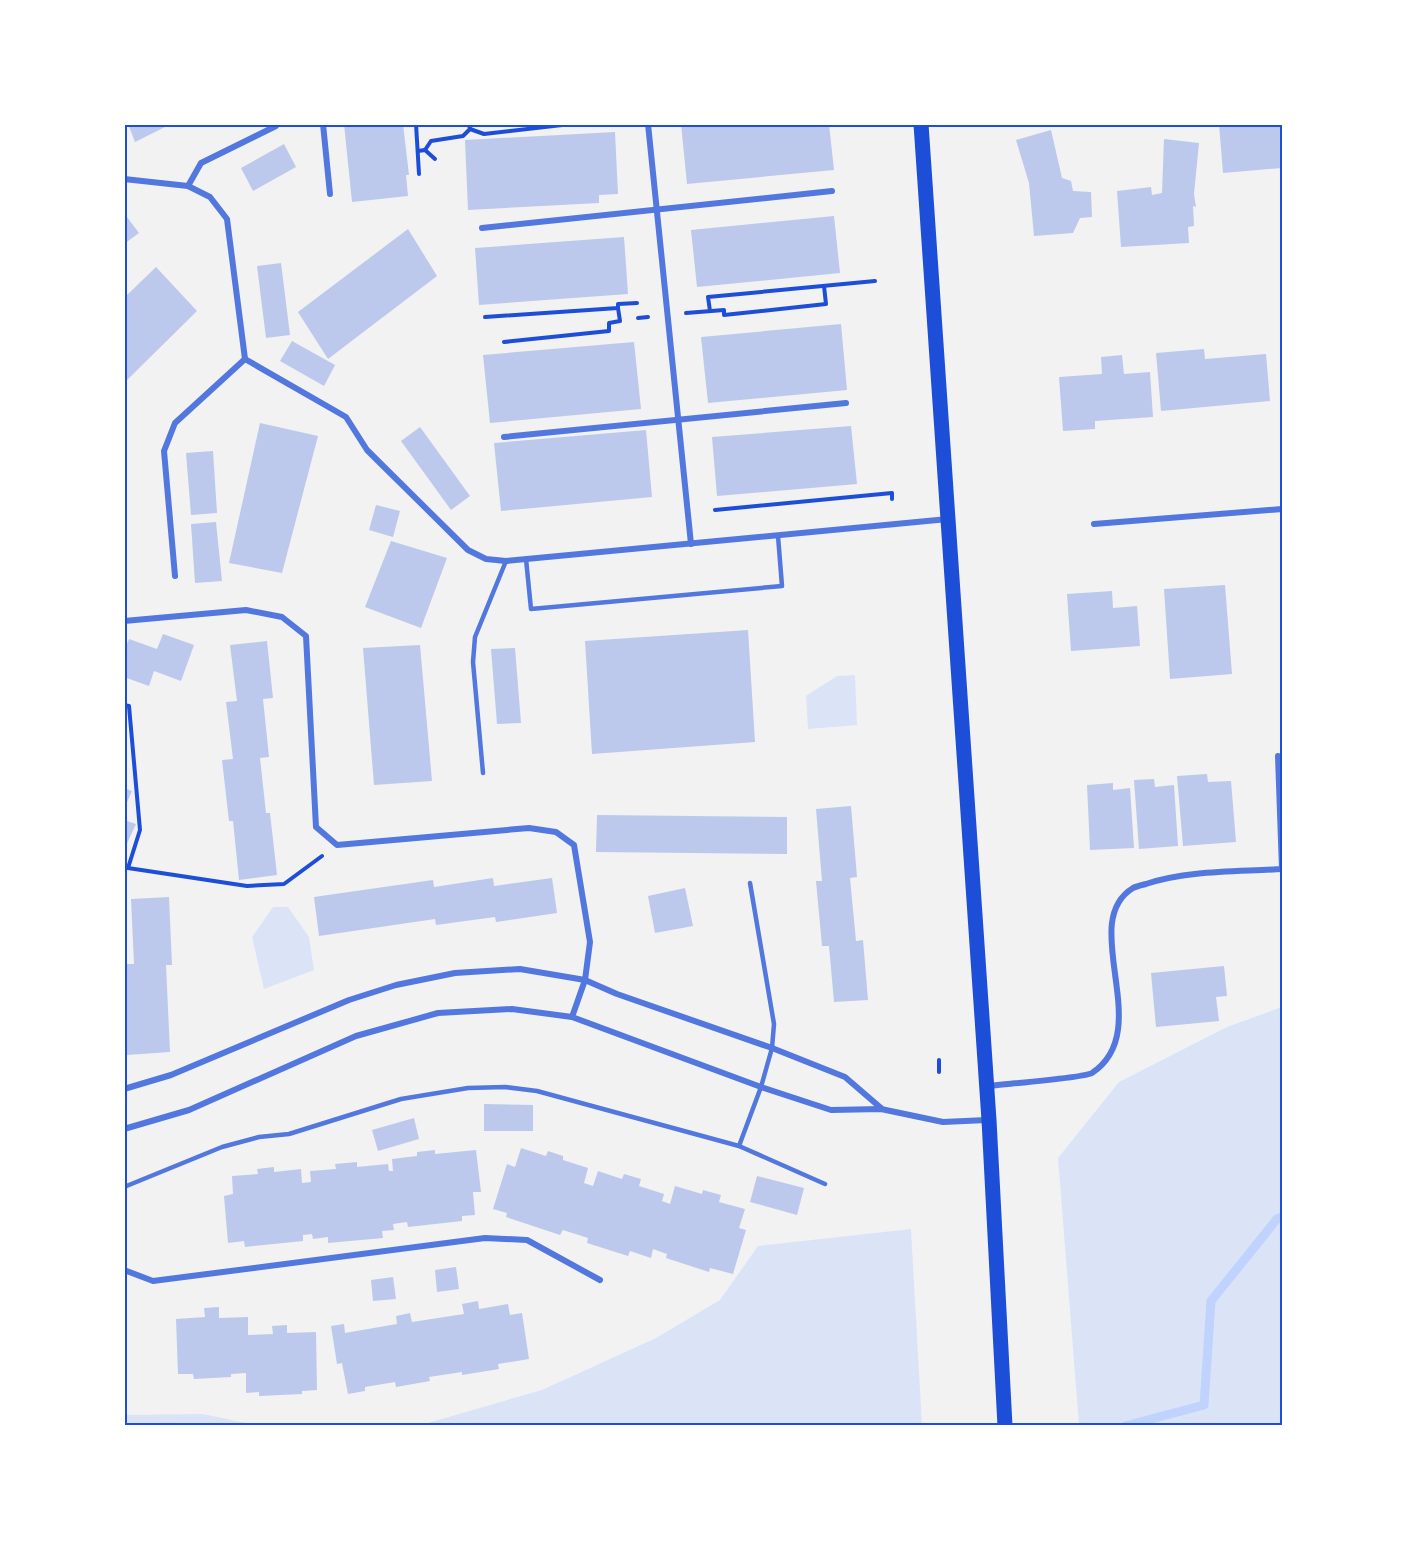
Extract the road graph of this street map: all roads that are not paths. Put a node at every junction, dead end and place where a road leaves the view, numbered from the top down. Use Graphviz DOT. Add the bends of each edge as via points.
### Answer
graph roads {
  1 [pos="323,124"];
  2 [pos="648,124"];
  3 [pos="921,124"];
  4 [pos="276,126"];
  5 [pos="124,179"];
  6 [pos="188,186"];
  7 [pos="832,191"];
  8 [pos="330,194"];
  9 [pos="657,209"];
  10 [pos="482,228"];
  11 [pos="244,358"];
  12 [pos="846,403"];
  13 [pos="678,420"];
  14 [pos="504,436"];
  15 [pos="1282,508"];
  16 [pos="949,519"];
  17 [pos="1094,524"];
  18 [pos="778,536"];
  19 [pos="691,544"];
  20 [pos="526,559"];
  21 [pos="506,561"];
  22 [pos="175,576"];
  23 [pos="124,621"];
  24 [pos="1278,756"];
  25 [pos="483,773"];
  26 [pos="1282,870"];
  27 [pos="750,883"];
  28 [pos="585,980"];
  29 [pos="572,1017"];
  30 [pos="772,1048"];
  31 [pos="986,1086"];
  32 [pos="761,1087"];
  33 [pos="124,1089"];
  34 [pos="881,1109"];
  35 [pos="989,1120"];
  36 [pos="124,1129"];
  37 [pos="739,1146"];
  38 [pos="825,1184"];
  39 [pos="124,1187"];
  40 [pos="124,1270"];
  41 [pos="600,1280"];
  42 [pos="1005,1425"];
  1 -- 8 [label="street"];
  2 -- 9 [label="street"];
  3 -- 16 [label="main road"];
  4 -- 6 [label="street" via="201,163"];
  5 -- 6 [label="street"];
  6 -- 11 [label="street" via="210,197 226,219"];
  7 -- 9 [label="street"];
  9 -- 10 [label="street"];
  9 -- 13 [label="street"];
  11 -- 21 [label="street" via="346,417 368,450 468,550 486,559"];
  11 -- 22 [label="street" via="175,423 164,451"];
  12 -- 13 [label="street"];
  13 -- 14 [label="street"];
  13 -- 19 [label="street"];
  15 -- 17 [label="street"];
  16 -- 18 [label="street"];
  16 -- 31 [label="main road"];
  18 -- 19 [label="street"];
  18 -- 20 [label="lane" via="782,586 577,605 531,609"];
  19 -- 20 [label="street"];
  20 -- 21 [label="street"];
  21 -- 25 [label="lane" via="475,636 473,662"];
  23 -- 28 [label="street" via="246,610 282,617 306,636 316,827 337,845 529,828 556,832 574,845 590,942"];
  24 -- 26 [label="street"];
  26 -- 31 [label="street" via="1168,877 1133,888 1118,903 1111,926 1119,1022 1117,1042 1108,1058 1090,1074"];
  27 -- 30 [label="lane" via="774,1024"];
  28 -- 29 [label="street"];
  28 -- 30 [label="street"];
  28 -- 33 [label="street" via="520,969 455,973 396,985 349,1000 171,1075"];
  29 -- 32 [label="street"];
  29 -- 36 [label="street" via="512,1009 438,1013 356,1036 189,1110"];
  30 -- 32 [label="lane"];
  30 -- 34 [label="street" via="846,1077"];
  31 -- 35 [label="main road"];
  32 -- 34 [label="street" via="831,1110"];
  32 -- 37 [label="lane"];
  34 -- 35 [label="street" via="943,1122"];
  35 -- 42 [label="main road"];
  37 -- 38 [label="lane"];
  37 -- 39 [label="lane" via="537,1090 468,1088 401,1099 289,1134 222,1147"];
  40 -- 41 [label="street" via="153,1281 485,1238 527,1240"];
}
